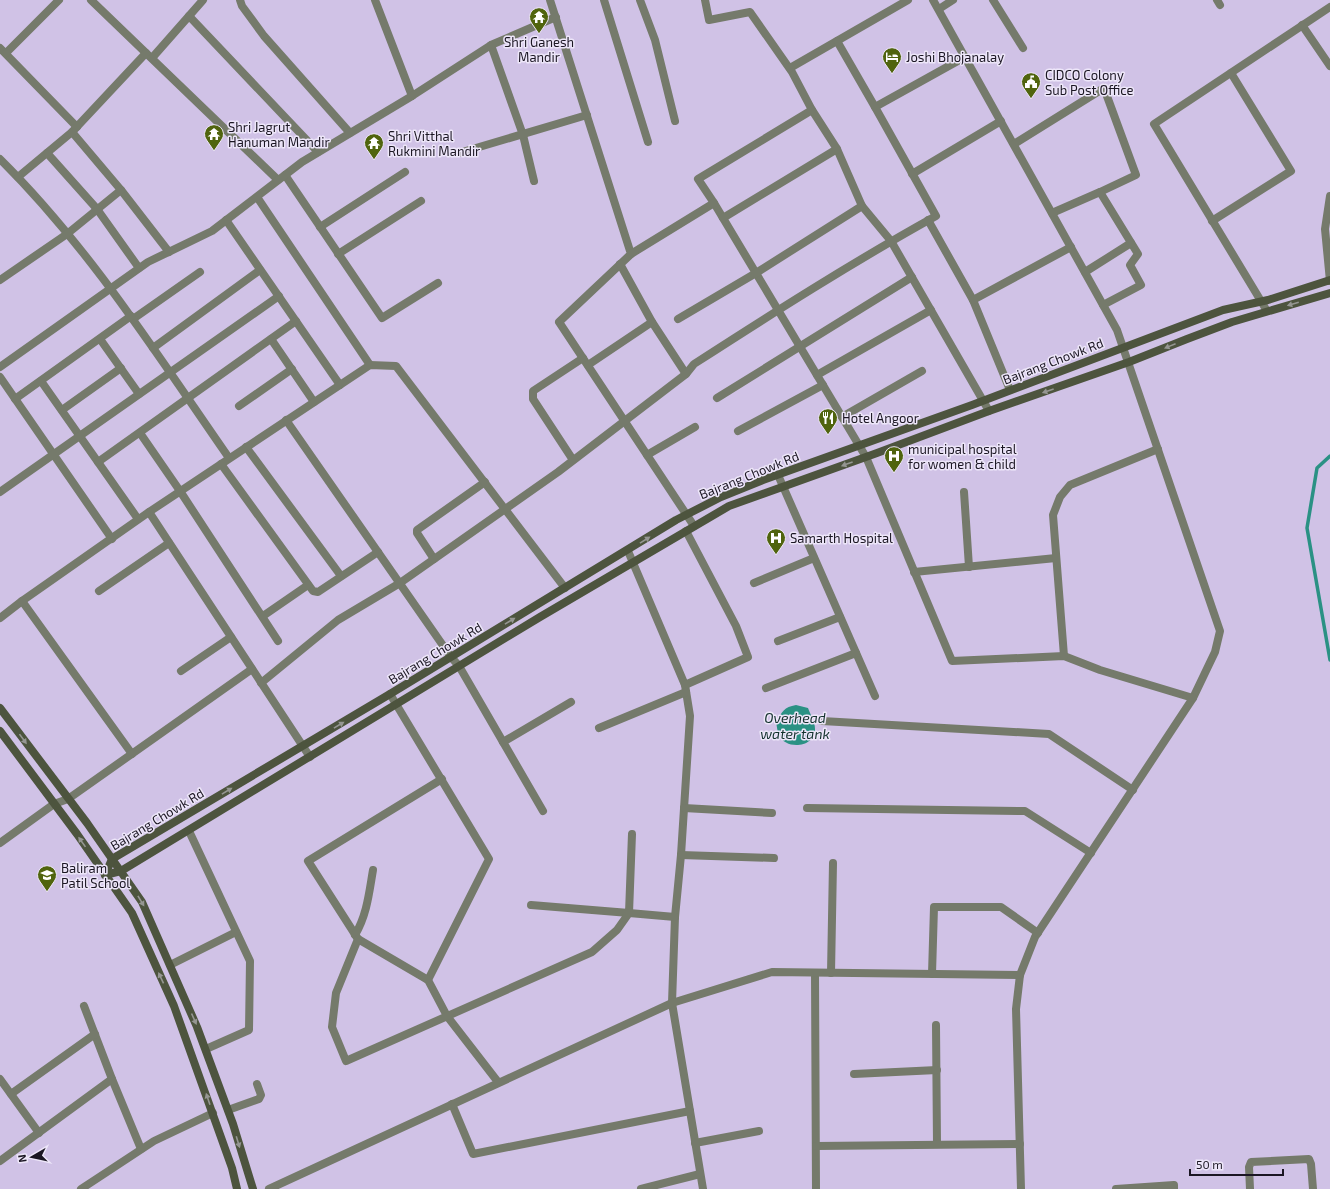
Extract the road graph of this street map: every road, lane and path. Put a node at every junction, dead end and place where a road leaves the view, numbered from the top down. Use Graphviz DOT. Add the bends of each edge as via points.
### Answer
graph roads {
  1 [pos="59,0"];
  2 [pos="92,0"];
  3 [pos="203,0"];
  4 [pos="240,0"];
  5 [pos="376,0"];
  6 [pos="550,0"];
  7 [pos="604,0"];
  8 [pos="640,0"];
  9 [pos="705,0"];
  10 [pos="908,0"];
  11 [pos="933,0"];
  12 [pos="953,0"];
  13 [pos="993,0"];
  14 [pos="1330,6"];
  15 [pos="939,10"];
  16 [pos="189,16"];
  17 [pos="556,17"];
  18 [pos="1302,25"];
  19 [pos="837,41"];
  20 [pos="491,45"];
  21 [pos="1023,48"];
  22 [pos="3,51"];
  23 [pos="149,56"];
  24 [pos="965,57"];
  25 [pos="1330,66"];
  26 [pos="790,68"];
  27 [pos="1232,72"];
  28 [pos="412,96"];
  29 [pos="875,106"];
  30 [pos="812,110"];
  31 [pos="587,115"];
  32 [pos="676,121"];
  33 [pos="1001,121"];
  34 [pos="74,129"];
  35 [pos="350,133"];
  36 [pos="523,135"];
  37 [pos="648,142"];
  38 [pos="1014,144"];
  39 [pos="837,149"];
  40 [pos="318,152"];
  41 [pos="47,153"];
  42 [pos="459,153"];
  43 [pos="0,160"];
  44 [pos="405,172"];
  45 [pos="912,174"];
  46 [pos="18,177"];
  47 [pos="282,178"];
  48 [pos="534,182"];
  49 [pos="121,190"];
  50 [pos="1100,192"];
  51 [pos="257,196"];
  52 [pos="1330,196"];
  53 [pos="421,201"];
  54 [pos="714,203"];
  55 [pos="862,206"];
  56 [pos="97,209"];
  57 [pos="1052,214"];
  58 [pos="723,218"];
  59 [pos="226,220"];
  60 [pos="928,220"];
  61 [pos="1212,221"];
  62 [pos="320,227"];
  63 [pos="67,234"];
  64 [pos="891,241"];
  65 [pos="1131,243"];
  66 [pos="1071,247"];
  67 [pos="169,252"];
  68 [pos="338,254"];
  69 [pos="631,254"];
  70 [pos="620,264"];
  71 [pos="139,268"];
  72 [pos="260,270"];
  73 [pos="200,272"];
  74 [pos="1085,272"];
  75 [pos="756,273"];
  76 [pos="912,277"];
  77 [pos="0,280"];
  78 [pos="1330,281"];
  79 [pos="438,283"];
  80 [pos="111,288"];
  81 [pos="1330,293"];
  82 [pos="279,296"];
  83 [pos="973,300"];
  84 [pos="1261,301"];
  85 [pos="1103,304"];
  86 [pos="778,310"];
  87 [pos="931,310"];
  88 [pos="1267,311"];
  89 [pos="132,318"];
  90 [pos="678,319"];
  91 [pos="296,321"];
  92 [pos="652,322"];
  93 [pos="100,338"];
  94 [pos="271,339"];
  95 [pos="1123,347"];
  96 [pos="152,348"];
  97 [pos="800,348"];
  98 [pos="583,358"];
  99 [pos="1129,362"];
  100 [pos="370,365"];
  101 [pos="588,365"];
  102 [pos="0,367"];
  103 [pos="121,368"];
  104 [pos="292,369"];
  105 [pos="922,371"];
  106 [pos="170,372"];
  107 [pos="686,374"];
  108 [pos="817,375"];
  109 [pos="0,377"];
  110 [pos="41,381"];
  111 [pos="340,385"];
  112 [pos="822,385"];
  113 [pos="1010,390"];
  114 [pos="139,394"];
  115 [pos="717,398"];
  116 [pos="15,399"];
  117 [pos="188,399"];
  118 [pos="983,400"];
  119 [pos="314,402"];
  120 [pos="239,406"];
  121 [pos="62,410"];
  122 [pos="989,411"];
  123 [pos="842,418"];
  124 [pos="286,420"];
  125 [pos="624,421"];
  126 [pos="695,427"];
  127 [pos="738,431"];
  128 [pos="140,432"];
  129 [pos="80,436"];
  130 [pos="858,445"];
  131 [pos="246,447"];
  132 [pos="1158,450"];
  133 [pos="54,454"];
  134 [pos="647,455"];
  135 [pos="866,457"];
  136 [pos="229,458"];
  137 [pos="573,460"];
  138 [pos="98,462"];
  139 [pos="221,464"];
  140 [pos="778,475"];
  141 [pos="485,482"];
  142 [pos="783,487"];
  143 [pos="180,491"];
  144 [pos="0,492"];
  145 [pos="964,492"];
  146 [pos="505,509"];
  147 [pos="149,512"];
  148 [pos="686,515"];
  149 [pos="138,519"];
  150 [pos="694,526"];
  151 [pos="686,531"];
  152 [pos="112,539"];
  153 [pos="169,543"];
  154 [pos="628,550"];
  155 [pos="378,552"];
  156 [pos="814,558"];
  157 [pos="1056,558"];
  158 [pos="434,559"];
  159 [pos="633,562"];
  160 [pos="969,567"];
  161 [pos="914,572"];
  162 [pos="341,576"];
  163 [pos="400,583"];
  164 [pos="754,583"];
  165 [pos="308,585"];
  166 [pos="565,588"];
  167 [pos="99,591"];
  168 [pos="22,601"];
  169 [pos="263,616"];
  170 [pos="840,617"];
  171 [pos="0,618"];
  172 [pos="231,638"];
  173 [pos="278,641"];
  174 [pos="778,641"];
  175 [pos="856,652"];
  176 [pos="1064,656"];
  177 [pos="451,657"];
  178 [pos="459,666"];
  179 [pos="252,669"];
  180 [pos="181,672"];
  181 [pos="261,684"];
  182 [pos="686,688"];
  183 [pos="766,688"];
  184 [pos="390,694"];
  185 [pos="875,696"];
  186 [pos="1193,698"];
  187 [pos="571,702"];
  188 [pos="397,704"];
  189 [pos="0,708"];
  190 [pos="822,721"];
  191 [pos="599,728"];
  192 [pos="0,731"];
  193 [pos="503,742"];
  194 [pos="302,746"];
  195 [pos="132,754"];
  196 [pos="310,757"];
  197 [pos="442,779"];
  198 [pos="1133,790"];
  199 [pos="68,799"];
  200 [pos="54,804"];
  201 [pos="684,808"];
  202 [pos="807,808"];
  203 [pos="543,811"];
  204 [pos="772,813"];
  205 [pos="189,831"];
  206 [pos="632,834"];
  207 [pos="0,843"];
  208 [pos="1091,853"];
  209 [pos="681,856"];
  210 [pos="774,858"];
  211 [pos="112,859"];
  212 [pos="833,863"];
  213 [pos="373,870"];
  214 [pos="121,871"];
  215 [pos="105,875"];
  216 [pos="531,905"];
  217 [pos="629,913"];
  218 [pos="675,917"];
  219 [pos="236,932"];
  220 [pos="1038,933"];
  221 [pos="356,937"];
  222 [pos="170,965"];
  223 [pos="815,973"];
  224 [pos="830,973"];
  225 [pos="932,974"];
  226 [pos="1020,976"];
  227 [pos="428,980"];
  228 [pos="672,1003"];
  229 [pos="84,1006"];
  230 [pos="447,1016"];
  231 [pos="936,1025"];
  232 [pos="95,1034"];
  233 [pos="206,1049"];
  234 [pos="937,1070"];
  235 [pos="854,1074"];
  236 [pos="0,1079"];
  237 [pos="112,1079"];
  238 [pos="498,1082"];
  239 [pos="257,1084"];
  240 [pos="11,1094"];
  241 [pos="452,1104"];
  242 [pos="228,1110"];
  243 [pos="690,1111"];
  244 [pos="213,1113"];
  245 [pos="759,1131"];
  246 [pos="39,1133"];
  247 [pos="695,1143"];
  248 [pos="937,1144"];
  249 [pos="1020,1144"];
  250 [pos="816,1146"];
  251 [pos="141,1149"];
  252 [pos="0,1161"];
  253 [pos="700,1174"];
  254 [pos="81,1189"];
  255 [pos="238,1189"];
  256 [pos="253,1189"];
  257 [pos="269,1189"];
  258 [pos="642,1189"];
  259 [pos="703,1189"];
  260 [pos="816,1189"];
  261 [pos="1021,1189"];
  262 [pos="1116,1189"];
  263 [pos="1174,1189"];
  264 [pos="1250,1189"];
  265 [pos="1313,1189"];
  1 -- 22 [label="street"];
  2 -- 23 [label="street"];
  3 -- 16 [label="street"];
  4 -- 35 [label="street" via="264,36"];
  5 -- 28 [label="street"];
  6 -- 17 [label="street"];
  7 -- 37 [label="street"];
  8 -- 32 [label="street" via="655,40"];
  9 -- 26 [label="street" via="709,20 750,12"];
  10 -- 19 [label="street"];
  11 -- 15 [label="street"];
  12 -- 15 [label="street"];
  13 -- 21 [label="street"];
  14 -- 18 [label="street"];
  15 -- 24 [label="street"];
  16 -- 23 [label="street"];
  16 -- 40 [label="street"];
  17 -- 20 [label="street"];
  17 -- 31 [label="street"];
  18 -- 25 [label="street"];
  18 -- 27 [label="street"];
  19 -- 26 [label="street"];
  19 -- 29 [label="street"];
  20 -- 28 [label="street"];
  20 -- 36 [label="street"];
  22 -- 34 [label="street"];
  23 -- 34 [label="street"];
  23 -- 47 [label="street"];
  24 -- 29 [label="street"];
  24 -- 33 [label="street"];
  26 -- 30 [label="street"];
  27 -- 61 [label="street" via="1154,124"];
  27 -- 61 [label="street" via="1291,171"];
  28 -- 35 [label="street"];
  29 -- 45 [label="street"];
  30 -- 39 [label="street"];
  30 -- 54 [label="street" via="698,179"];
  31 -- 36 [label="street"];
  31 -- 69 [label="street"];
  33 -- 38 [label="street"];
  33 -- 45 [label="street"];
  34 -- 41 [label="street"];
  34 -- 49 [label="street"];
  35 -- 40 [label="street"];
  36 -- 42 [label="street"];
  36 -- 48 [label="street"];
  38 -- 50 [label="street" via="1104,88 1136,175"];
  38 -- 57 [label="street"];
  39 -- 55 [label="street"];
  39 -- 58 [label="street"];
  40 -- 47 [label="street"];
  41 -- 46 [label="street"];
  41 -- 56 [label="street"];
  43 -- 46 [label="street"];
  44 -- 62 [label="street"];
  45 -- 60 [label="street" via="936,216"];
  46 -- 63 [label="street"];
  47 -- 51 [label="street"];
  47 -- 62 [label="street"];
  49 -- 56 [label="street"];
  49 -- 67 [label="street"];
  50 -- 57 [label="street"];
  50 -- 65 [label="street"];
  51 -- 59 [label="street"];
  51 -- 100 [label="street"];
  52 -- 78 [label="street" via="1325,229"];
  53 -- 68 [label="street"];
  54 -- 58 [label="street"];
  54 -- 69 [label="street"];
  55 -- 64 [label="street"];
  55 -- 75 [label="street"];
  56 -- 63 [label="street"];
  56 -- 71 [label="street"];
  57 -- 66 [label="street"];
  58 -- 75 [label="street"];
  59 -- 67 [label="street" via="212,231"];
  59 -- 72 [label="street"];
  60 -- 64 [label="street"];
  60 -- 83 [label="street"];
  61 -- 84 [label="street"];
  62 -- 68 [label="street"];
  63 -- 77 [label="street"];
  63 -- 80 [label="street"];
  64 -- 76 [label="street"];
  64 -- 86 [label="street"];
  65 -- 74 [label="street"];
  65 -- 85 [label="street" via="1138,254 1130,265 1141,285"];
  66 -- 74 [label="street"];
  66 -- 83 [label="street"];
  67 -- 71 [label="street"];
  68 -- 79 [label="street" via="382,318"];
  69 -- 70 [label="street"];
  70 -- 92 [label="street"];
  70 -- 98 [label="street" via="559,322"];
  71 -- 80 [label="street"];
  72 -- 82 [label="street"];
  72 -- 96 [label="street"];
  73 -- 89 [label="street"];
  74 -- 85 [label="street"];
  75 -- 86 [label="street"];
  75 -- 90 [label="street"];
  76 -- 87 [label="street"];
  76 -- 97 [label="street"];
  78 -- 84 [label="street, Bajrang Chowk Rd"];
  80 -- 89 [label="street"];
  80 -- 102 [label="street"];
  81 -- 88 [label="street, Bajrang Chowk Rd, one-way"];
  82 -- 91 [label="street"];
  82 -- 106 [label="street"];
  83 -- 113 [label="street"];
  84 -- 88 [label="street"];
  84 -- 95 [label="street, Bajrang Chowk Rd" via="1223,310"];
  85 -- 95 [label="street" via="1118,330"];
  86 -- 97 [label="street"];
  86 -- 107 [label="street" via="694,364"];
  87 -- 108 [label="street"];
  87 -- 118 [label="street"];
  88 -- 99 [label="street, Bajrang Chowk Rd, one-way" via="1203,332"];
  89 -- 93 [label="street"];
  89 -- 96 [label="street"];
  91 -- 94 [label="street"];
  91 -- 111 [label="street"];
  92 -- 101 [label="street"];
  92 -- 107 [label="street"];
  93 -- 103 [label="street"];
  93 -- 110 [label="street"];
  94 -- 104 [label="street"];
  94 -- 117 [label="street"];
  95 -- 99 [label="street"];
  95 -- 113 [label="street, Bajrang Chowk Rd"];
  96 -- 106 [label="street"];
  97 -- 108 [label="street"];
  97 -- 115 [label="street"];
  98 -- 101 [label="street"];
  98 -- 137 [label="street" via="533,391 532,395"];
  99 -- 122 [label="street, Bajrang Chowk Rd, one-way"];
  99 -- 132 [label="street"];
  100 -- 111 [label="street"];
  100 -- 141 [label="street" via="396,366"];
  101 -- 125 [label="street"];
  103 -- 114 [label="street"];
  103 -- 121 [label="street"];
  104 -- 119 [label="street"];
  104 -- 120 [label="street"];
  105 -- 123 [label="street"];
  106 -- 114 [label="street"];
  106 -- 117 [label="street"];
  107 -- 125 [label="street"];
  108 -- 112 [label="street"];
  109 -- 116 [label="street"];
  110 -- 116 [label="street"];
  110 -- 121 [label="street"];
  111 -- 119 [label="street"];
  112 -- 123 [label="street"];
  112 -- 127 [label="street"];
  113 -- 118 [label="street, Bajrang Chowk Rd"];
  114 -- 129 [label="street"];
  116 -- 133 [label="street"];
  117 -- 128 [label="street"];
  117 -- 136 [label="street"];
  118 -- 122 [label="street"];
  118 -- 130 [label="street, Bajrang Chowk Rd"];
  119 -- 124 [label="street"];
  121 -- 129 [label="street"];
  122 -- 135 [label="street, Bajrang Chowk Rd"];
  123 -- 130 [label="street"];
  124 -- 131 [label="street"];
  124 -- 155 [label="street"];
  125 -- 134 [label="street"];
  125 -- 137 [label="street"];
  126 -- 134 [label="street"];
  128 -- 138 [label="street"];
  128 -- 143 [label="street"];
  129 -- 133 [label="street"];
  129 -- 138 [label="street"];
  130 -- 135 [label="street"];
  130 -- 140 [label="street, Bajrang Chowk Rd"];
  131 -- 136 [label="street"];
  131 -- 162 [label="street"];
  132 -- 157 [label="street" via="1070,486 1060,497 1053,515"];
  132 -- 186 [label="street" via="1220,631 1215,652"];
  133 -- 144 [label="street"];
  133 -- 152 [label="street"];
  134 -- 148 [label="street"];
  135 -- 142 [label="street, Bajrang Chowk Rd, one-way"];
  135 -- 161 [label="street"];
  136 -- 139 [label="street"];
  137 -- 146 [label="street"];
  138 -- 149 [label="street"];
  139 -- 143 [label="street"];
  139 -- 165 [label="street"];
  140 -- 142 [label="street"];
  140 -- 148 [label="street, Bajrang Chowk Rd" via="721,497"];
  141 -- 146 [label="street"];
  141 -- 158 [label="street" via="417,530"];
  142 -- 150 [label="street, Bajrang Chowk Rd" via="729,506"];
  142 -- 156 [label="street"];
  143 -- 147 [label="street"];
  143 -- 169 [label="street"];
  145 -- 160 [label="street"];
  146 -- 158 [label="street"];
  146 -- 166 [label="street"];
  147 -- 149 [label="street"];
  147 -- 153 [label="street"];
  148 -- 150 [label="street"];
  154 -- 148 [label="street, Bajrang Chowk Rd, one-way"];
  149 -- 152 [label="street"];
  150 -- 151 [label="street, Bajrang Chowk Rd"];
  151 -- 159 [label="street, Bajrang Chowk Rd"];
  151 -- 182 [label="street" via="736,626 748,657"];
  152 -- 168 [label="street"];
  153 -- 167 [label="street"];
  153 -- 172 [label="street"];
  154 -- 159 [label="street"];
  154 -- 166 [label="street, Bajrang Chowk Rd"];
  155 -- 162 [label="street"];
  155 -- 163 [label="street"];
  156 -- 164 [label="street"];
  156 -- 170 [label="street"];
  157 -- 160 [label="street"];
  157 -- 176 [label="street"];
  158 -- 163 [label="street"];
  159 -- 178 [label="street, Bajrang Chowk Rd"];
  159 -- 182 [label="street"];
  160 -- 161 [label="street"];
  161 -- 176 [label="street" via="952,661"];
  162 -- 165 [label="street" via="318,592 313,591"];
  163 -- 177 [label="street"];
  163 -- 181 [label="street" via="338,620"];
  165 -- 169 [label="street"];
  177 -- 166 [label="street, Bajrang Chowk Rd, one-way"];
  168 -- 171 [label="street"];
  168 -- 195 [label="street"];
  169 -- 173 [label="street"];
  170 -- 174 [label="street"];
  170 -- 175 [label="street"];
  172 -- 179 [label="street"];
  172 -- 180 [label="street"];
  175 -- 183 [label="street"];
  175 -- 185 [label="street"];
  176 -- 186 [label="street" via="1100,670"];
  177 -- 178 [label="street"];
  177 -- 184 [label="street, Bajrang Chowk Rd"];
  178 -- 188 [label="street, Bajrang Chowk Rd"];
  178 -- 193 [label="street"];
  179 -- 181 [label="street"];
  179 -- 195 [label="street"];
  181 -- 194 [label="street"];
  182 -- 191 [label="street"];
  182 -- 201 [label="street" via="690,716"];
  184 -- 188 [label="street"];
  194 -- 184 [label="street, Bajrang Chowk Rd, one-way"];
  186 -- 198 [label="street"];
  187 -- 193 [label="street"];
  188 -- 196 [label="street, Bajrang Chowk Rd"];
  188 -- 197 [label="street"];
  189 -- 199 [label="street, one-way"];
  190 -- 198 [label="street" via="1049,734"];
  192 -- 200 [label="street"];
  193 -- 203 [label="street"];
  194 -- 196 [label="street"];
  211 -- 194 [label="street, Bajrang Chowk Rd, one-way"];
  195 -- 199 [label="street"];
  196 -- 205 [label="street, Bajrang Chowk Rd"];
  197 -- 221 [label="street" via="308,861"];
  197 -- 227 [label="street" via="489,859"];
  198 -- 208 [label="street"];
  199 -- 200 [label="street"];
  199 -- 211 [label="street"];
  200 -- 207 [label="street"];
  215 -- 200 [label="street, one-way"];
  201 -- 204 [label="street"];
  201 -- 209 [label="street"];
  202 -- 208 [label="street" via="1025,811"];
  205 -- 214 [label="street, Bajrang Chowk Rd"];
  205 -- 219 [label="street"];
  206 -- 217 [label="street"];
  208 -- 220 [label="street"];
  209 -- 210 [label="street"];
  209 -- 218 [label="street"];
  211 -- 214 [label="street"];
  211 -- 215 [label="street, Bajrang Chowk Rd"];
  212 -- 224 [label="street"];
  213 -- 221 [label="street" via="367,908"];
  214 -- 215 [label="street, Bajrang Chowk Rd"];
  214 -- 222 [label="street, one-way" via="142,902"];
  244 -- 215 [label="street, one-way" via="174,1006 132,913"];
  216 -- 217 [label="street"];
  217 -- 218 [label="street"];
  217 -- 230 [label="street" via="617,930 592,952"];
  218 -- 228 [label="street"];
  219 -- 222 [label="street"];
  219 -- 233 [label="street" via="250,961 249,1030"];
  220 -- 225 [label="street" via="1001,907 934,907"];
  220 -- 226 [label="street"];
  221 -- 227 [label="street"];
  221 -- 230 [label="street" via="336,993 332,1027 346,1061"];
  222 -- 233 [label="street, one-way"];
  223 -- 224 [label="street"];
  223 -- 228 [label="street" via="772,972"];
  223 -- 250 [label="street"];
  224 -- 225 [label="street"];
  225 -- 226 [label="street"];
  226 -- 249 [label="street" via="1016,1009"];
  227 -- 230 [label="street"];
  228 -- 238 [label="street"];
  228 -- 243 [label="street"];
  229 -- 232 [label="street"];
  230 -- 238 [label="street"];
  231 -- 234 [label="street"];
  232 -- 237 [label="street"];
  232 -- 240 [label="street"];
  233 -- 242 [label="street"];
  234 -- 235 [label="street"];
  234 -- 248 [label="street"];
  236 -- 240 [label="street"];
  237 -- 246 [label="street"];
  237 -- 251 [label="street"];
  238 -- 241 [label="street"];
  239 -- 242 [label="street" via="261,1095 259,1099"];
  240 -- 246 [label="street"];
  241 -- 243 [label="street" via="473,1154"];
  241 -- 257 [label="street"];
  242 -- 256 [label="street, one-way"];
  243 -- 247 [label="street"];
  244 -- 251 [label="street"];
  244 -- 255 [label="street"];
  245 -- 247 [label="street"];
  246 -- 252 [label="street"];
  247 -- 253 [label="street"];
  248 -- 249 [label="street"];
  248 -- 250 [label="street"];
  249 -- 261 [label="street"];
  250 -- 260 [label="street"];
  251 -- 254 [label="street"];
  253 -- 258 [label="street"];
  253 -- 259 [label="street"];
  262 -- 263 [label="street" via="1174,1185"];
  264 -- 265 [label="street" via="1251,1162 1309,1159"];
}
